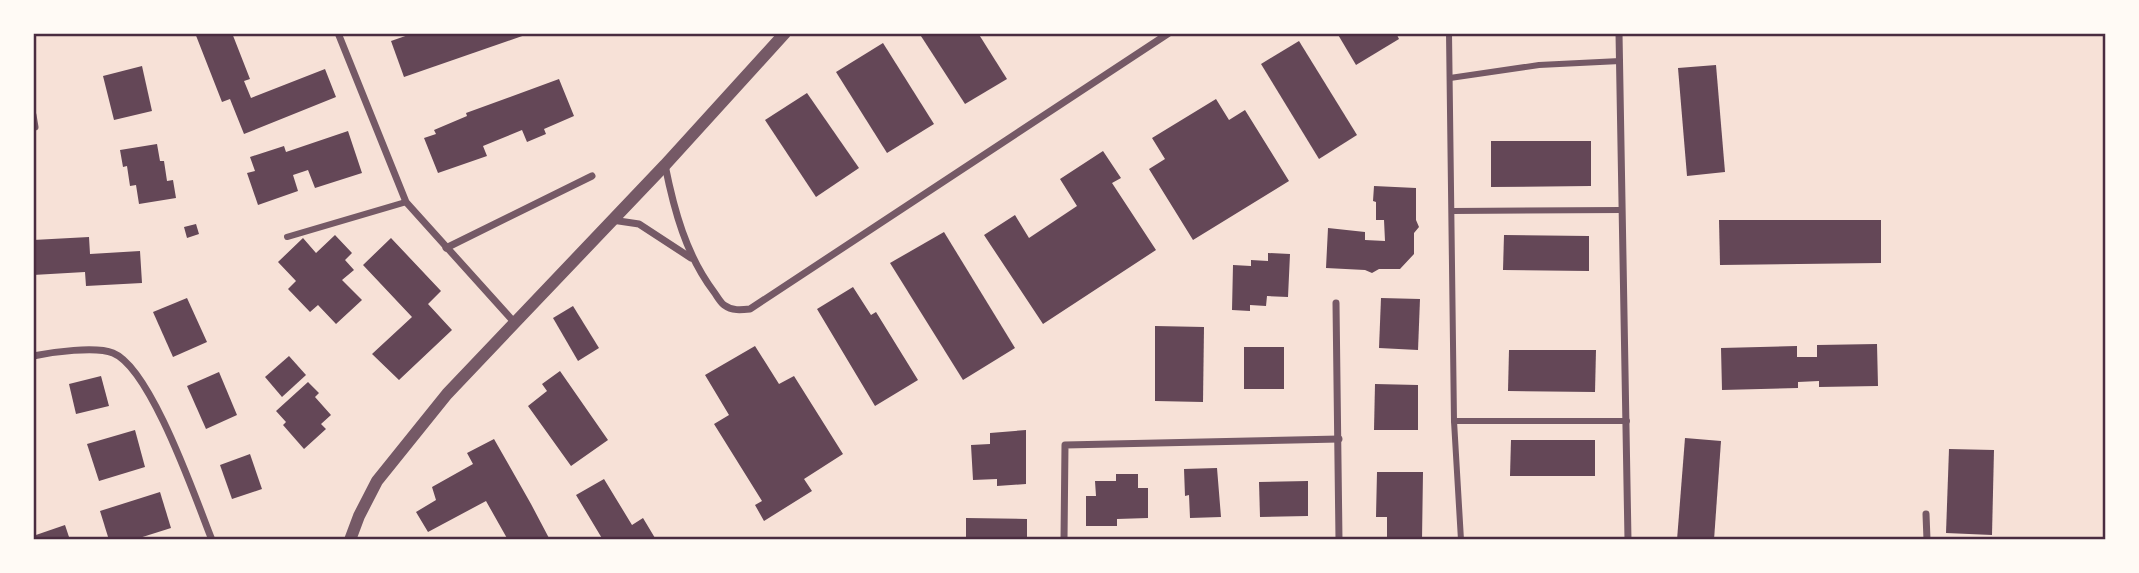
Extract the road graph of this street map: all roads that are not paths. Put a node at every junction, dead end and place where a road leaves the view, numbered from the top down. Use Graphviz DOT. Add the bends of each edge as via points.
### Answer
graph roads {
  1 [pos="338,33"];
  2 [pos="785,33"];
  3 [pos="1169,33"];
  4 [pos="1449,33"];
  5 [pos="1619,33"];
  6 [pos="1620,61"];
  7 [pos="1450,78"];
  8 [pos="33,115"];
  9 [pos="35,127"];
  10 [pos="665,164"];
  11 [pos="592,176"];
  12 [pos="406,202"];
  13 [pos="1622,210"];
  14 [pos="1452,211"];
  15 [pos="612,220"];
  16 [pos="287,237"];
  17 [pos="446,248"];
  18 [pos="693,259"];
  19 [pos="1336,303"];
  20 [pos="514,322"];
  21 [pos="33,355"];
  22 [pos="1454,421"];
  23 [pos="1627,421"];
  24 [pos="1339,439"];
  25 [pos="1926,514"];
  26 [pos="212,540"];
  27 [pos="350,540"];
  28 [pos="1064,540"];
  29 [pos="1339,540"];
  30 [pos="1461,540"];
  31 [pos="1628,540"];
  32 [pos="1927,540"];
  1 -- 12 [label="street"];
  2 -- 10 [label="street"];
  3 -- 18 [label="street" via="750,309 738,311 723,305"];
  4 -- 7 [label="street"];
  5 -- 6 [label="street"];
  6 -- 7 [label="street" via="1539,65"];
  6 -- 13 [label="street"];
  7 -- 14 [label="street"];
  8 -- 9 [label="street"];
  10 -- 15 [label="street"];
  10 -- 18 [label="street" via="673,205"];
  11 -- 17 [label="street"];
  12 -- 16 [label="street"];
  12 -- 17 [label="street"];
  13 -- 14 [label="street"];
  13 -- 23 [label="street"];
  14 -- 22 [label="street"];
  15 -- 18 [label="street" via="639,224"];
  15 -- 20 [label="street"];
  17 -- 20 [label="street"];
  19 -- 24 [label="street"];
  20 -- 27 [label="street" via="447,394 377,481"];
  21 -- 26 [label="street" via="68,350 112,352 130,365 179,454"];
  22 -- 23 [label="street"];
  22 -- 30 [label="street"];
  23 -- 31 [label="street"];
  24 -- 28 [label="street" via="1065,445"];
  24 -- 29 [label="street"];
  25 -- 32 [label="street"];
}
